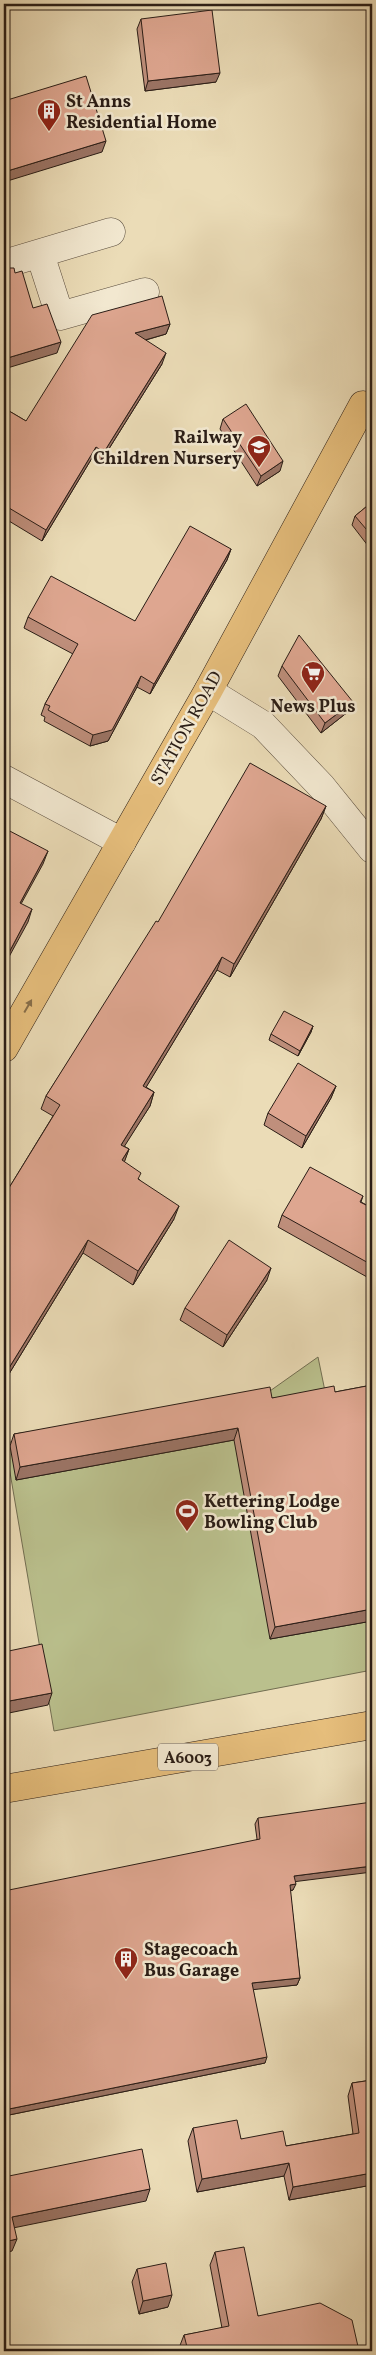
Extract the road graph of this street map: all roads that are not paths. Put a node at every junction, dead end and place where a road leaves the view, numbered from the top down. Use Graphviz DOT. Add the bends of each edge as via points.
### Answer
graph roads {
  1 [pos="111,232"];
  2 [pos="40,254"];
  3 [pos="4,264"];
  4 [pos="146,292"];
  5 [pos="364,405"];
  6 [pos="208,691"];
  7 [pos="4,779"];
  8 [pos="122,842"];
  9 [pos="372,849"];
  10 [pos="4,1048"];
  11 [pos="372,1725"];
  12 [pos="4,1789"];
  1 -- 2 [label="street"];
  2 -- 3 [label="street"];
  2 -- 4 [label="street" via="60,316"];
  5 -- 6 [label="main road, STATION ROAD"];
  6 -- 8 [label="main road, STATION ROAD"];
  6 -- 9 [label="street" via="263,725 322,786"];
  7 -- 8 [label="street"];
  10 -- 8 [label="main road, STATION ROAD, one-way"];
  11 -- 12 [label="main road, A6003"];
}
